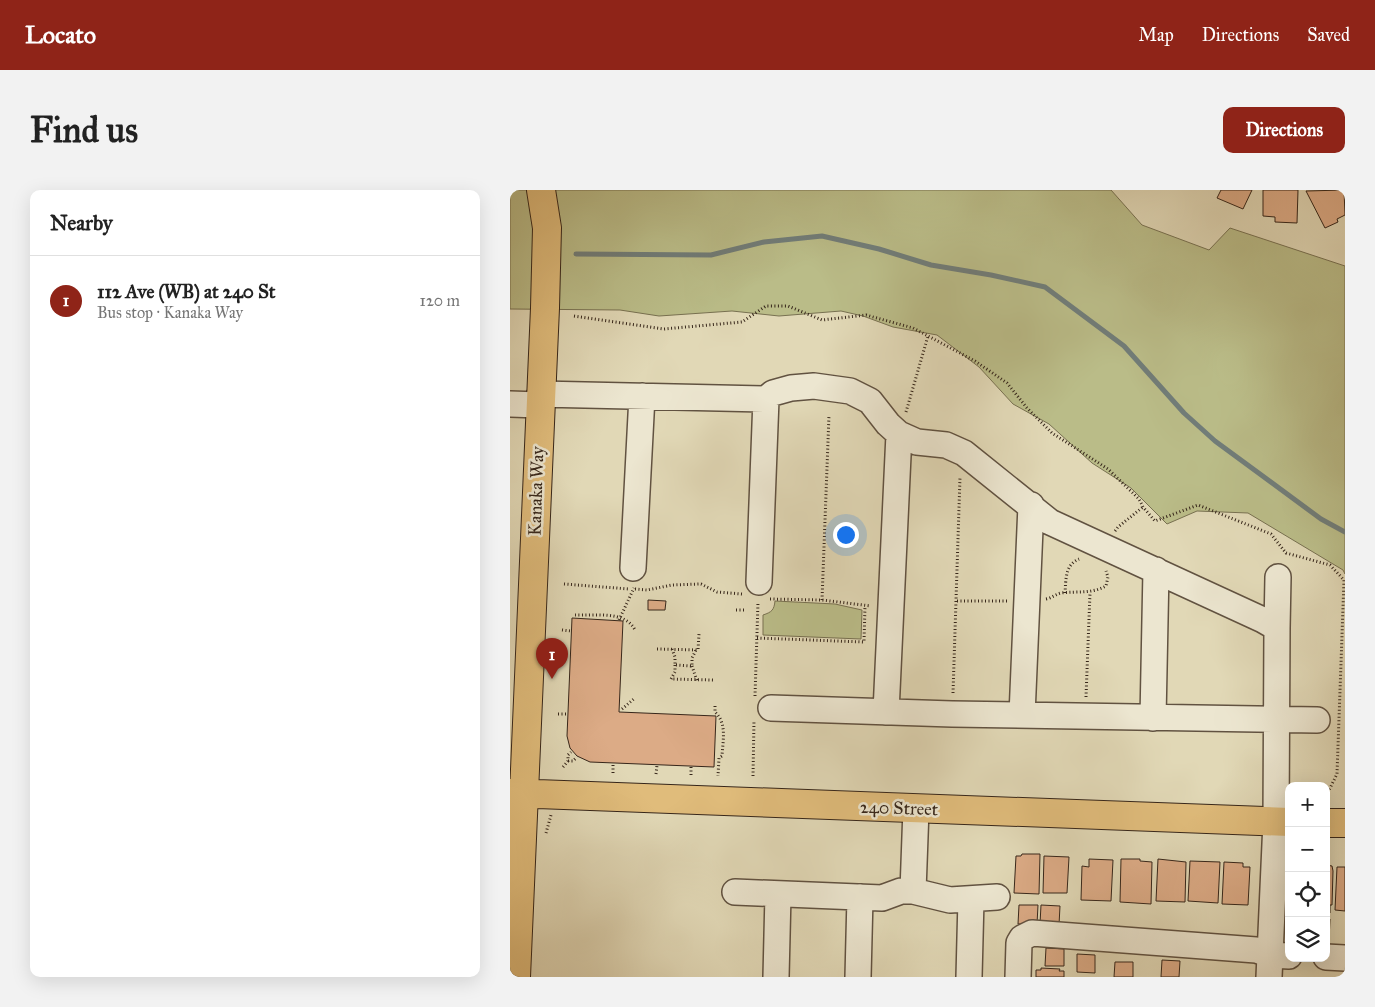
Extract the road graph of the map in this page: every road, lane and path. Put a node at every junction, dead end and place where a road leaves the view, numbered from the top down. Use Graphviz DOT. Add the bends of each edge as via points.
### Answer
graph roads {
  1 [pos="541,190"];
  2 [pos="574,316"];
  3 [pos="928,336"];
  4 [pos="642,396"];
  5 [pos="540,399"];
  6 [pos="766,399"];
  7 [pos="510,404"];
  8 [pos="829,415"];
  9 [pos="899,434"];
  10 [pos="961,451"];
  11 [pos="1030,506"];
  12 [pos="1096,553"];
  13 [pos="1156,570"];
  14 [pos="1278,577"];
  15 [pos="634,578"];
  16 [pos="564,584"];
  17 [pos="758,589"];
  18 [pos="1090,592"];
  19 [pos="1065,593"];
  20 [pos="822,600"];
  21 [pos="1027,601"];
  22 [pos="957,602"];
  23 [pos="865,606"];
  24 [pos="891,607"];
  25 [pos="736,610"];
  26 [pos="744,610"];
  27 [pos="575,615"];
  28 [pos="619,618"];
  29 [pos="1276,628"];
  30 [pos="562,630"];
  31 [pos="571,630"];
  32 [pos="635,630"];
  33 [pos="699,634"];
  34 [pos="757,638"];
  35 [pos="657,649"];
  36 [pos="672,649"];
  37 [pos="696,650"];
  38 [pos="675,664"];
  39 [pos="692,666"];
  40 [pos="713,680"];
  41 [pos="697,681"];
  42 [pos="635,698"];
  43 [pos="715,706"];
  44 [pos="760,708"];
  45 [pos="622,709"];
  46 [pos="886,712"];
  47 [pos="558,714"];
  48 [pos="567,714"];
  49 [pos="952,714"];
  50 [pos="1022,715"];
  51 [pos="1085,716"];
  52 [pos="1153,718"];
  53 [pos="1277,720"];
  54 [pos="1317,720"];
  55 [pos="571,752"];
  56 [pos="576,758"];
  57 [pos="568,761"];
  58 [pos="613,764"];
  59 [pos="656,765"];
  60 [pos="563,767"];
  61 [pos="692,767"];
  62 [pos="613,773"];
  63 [pos="656,774"];
  64 [pos="691,775"];
  65 [pos="718,776"];
  66 [pos="753,776"];
  67 [pos="517,793"];
  68 [pos="916,808"];
  69 [pos="1282,822"];
  70 [pos="1330,823"];
  71 [pos="1345,823"];
  72 [pos="913,891"];
  73 [pos="736,892"];
  74 [pos="778,894"];
  75 [pos="860,897"];
  76 [pos="997,897"];
  77 [pos="971,899"];
  78 [pos="1330,957"];
  79 [pos="1345,958"];
  80 [pos="1276,963"];
  81 [pos="516,977"];
  82 [pos="776,977"];
  83 [pos="858,977"];
  84 [pos="970,977"];
  85 [pos="1018,977"];
  1 -- 5 [label="main road, Kanaka Way" via="547,228"];
  2 -- 3 [label="path" via="664,329 742,322 766,306 788,306 822,320 866,314 913,328"];
  3 -- 9 [label="path"];
  3 -- 12 [label="path" via="975,361 1007,383 1052,434 1108,469 1138,499 1143,507 1118,527"];
  4 -- 5 [label="street"];
  4 -- 6 [label="street"];
  4 -- 15 [label="street"];
  5 -- 7 [label="street"];
  5 -- 67 [label="main road, Kanaka Way"];
  6 -- 9 [label="street" via="773,393 791,388 814,386 850,391 870,401"];
  6 -- 17 [label="street"];
  8 -- 20 [label="path"];
  9 -- 10 [label="street" via="917,442"];
  9 -- 24 [label="street"];
  10 -- 11 [label="street"];
  10 -- 22 [label="path"];
  11 -- 12 [label="street"];
  11 -- 21 [label="street"];
  12 -- 13 [label="street"];
  12 -- 18 [label="path" via="1108,577 1106,586"];
  12 -- 19 [label="path" via="1070,566"];
  13 -- 29 [label="street"];
  13 -- 52 [label="street"];
  14 -- 29 [label="street"];
  15 -- 16 [label="path"];
  15 -- 17 [label="path" via="647,590 701,584 716,592 754,594"];
  15 -- 28 [label="path"];
  17 -- 20 [label="path" via="762,599"];
  17 -- 34 [label="path"];
  18 -- 19 [label="path"];
  18 -- 51 [label="path"];
  19 -- 21 [label="path" via="1050,599"];
  20 -- 23 [label="path"];
  21 -- 22 [label="path"];
  21 -- 50 [label="street"];
  22 -- 49 [label="path"];
  23 -- 24 [label="path"];
  23 -- 34 [label="path" via="864,642"];
  24 -- 46 [label="street"];
  25 -- 26 [label="path"];
  27 -- 28 [label="path"];
  28 -- 32 [label="path" via="629,622"];
  29 -- 53 [label="street"];
  30 -- 31 [label="path"];
  33 -- 37 [label="path"];
  34 -- 44 [label="path"];
  35 -- 36 [label="path"];
  36 -- 37 [label="path"];
  36 -- 38 [label="path"];
  37 -- 39 [label="path"];
  38 -- 39 [label="path"];
  38 -- 41 [label="path" via="671,680"];
  39 -- 41 [label="path"];
  40 -- 41 [label="path"];
  42 -- 45 [label="path"];
  43 -- 65 [label="path" via="724,728"];
  44 -- 46 [label="street"];
  44 -- 66 [label="path"];
  46 -- 49 [label="street"];
  47 -- 48 [label="path"];
  49 -- 50 [label="street"];
  50 -- 51 [label="street"];
  51 -- 52 [label="street"];
  52 -- 53 [label="street"];
  53 -- 54 [label="street"];
  53 -- 69 [label="street"];
  55 -- 57 [label="path"];
  56 -- 57 [label="path"];
  57 -- 60 [label="path"];
  58 -- 62 [label="path"];
  59 -- 63 [label="path"];
  61 -- 64 [label="path"];
  67 -- 68 [label="main road, 240 Street"];
  67 -- 81 [label="main road, Kanaka Way"];
  68 -- 69 [label="main road, 240 Street"];
  68 -- 72 [label="street"];
  69 -- 80 [label="street"];
  70 -- 71 [label="main road"];
  72 -- 75 [label="street" via="882,898"];
  72 -- 77 [label="street" via="950,900"];
  73 -- 74 [label="street"];
  74 -- 75 [label="street"];
  74 -- 82 [label="street"];
  75 -- 83 [label="street"];
  76 -- 77 [label="street"];
  77 -- 84 [label="street"];
  78 -- 79 [label="street"];
  80 -- 85 [label="street" via="1256,950 1032,934 1019,943"];
}
